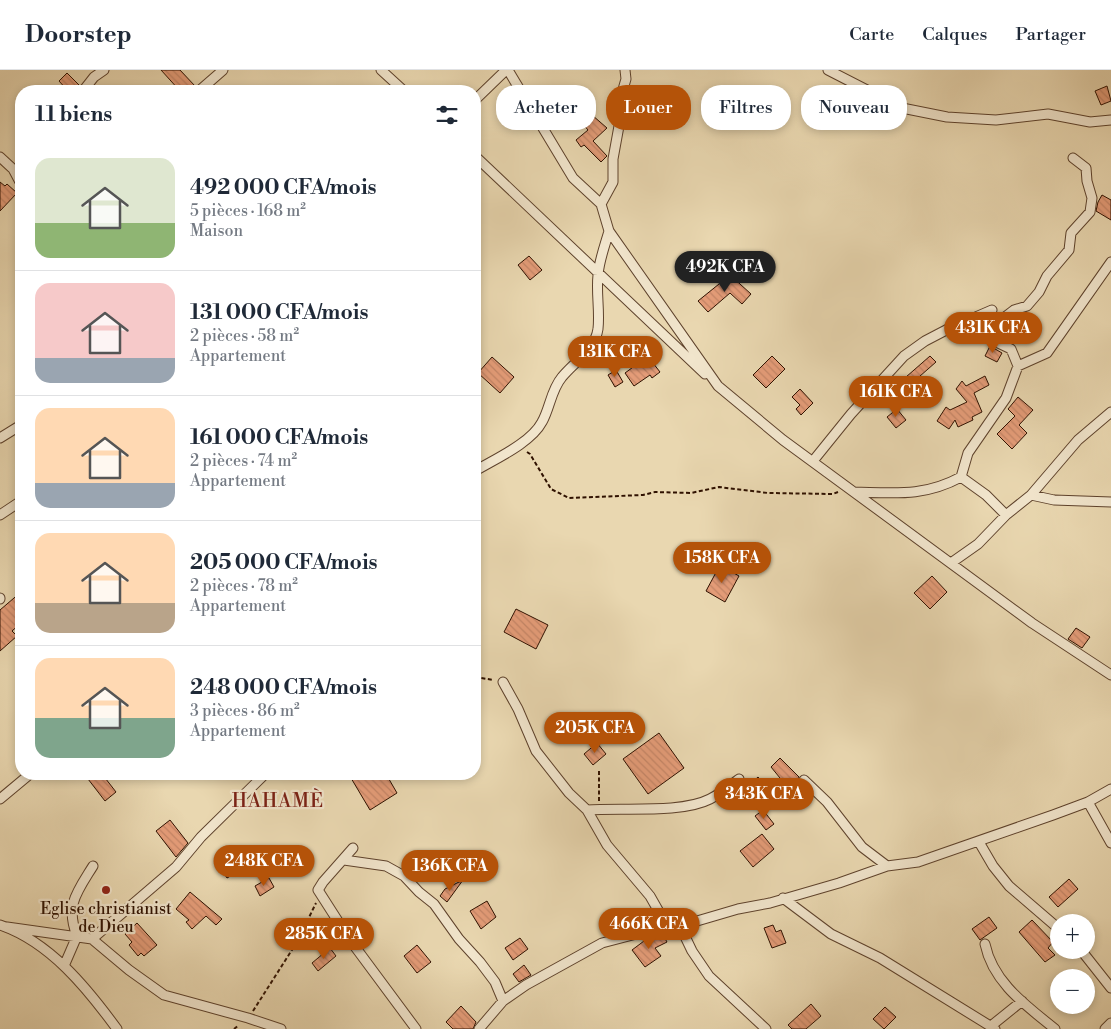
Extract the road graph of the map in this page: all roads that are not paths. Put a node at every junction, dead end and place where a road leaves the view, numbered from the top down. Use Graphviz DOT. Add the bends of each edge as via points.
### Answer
graph roads {
  1 [pos="104,70"];
  2 [pos="223,70"];
  3 [pos="381,70"];
  4 [pos="507,70"];
  5 [pos="625,70"];
  6 [pos="828,70"];
  7 [pos="88,85"];
  8 [pos="206,85"];
  9 [pos="397,85"];
  10 [pos="481,94"];
  11 [pos="1111,120"];
  12 [pos="0,157"];
  13 [pos="1073,158"];
  14 [pos="481,162"];
  15 [pos="15,173"];
  16 [pos="602,204"];
  17 [pos="609,231"];
  18 [pos="1111,262"];
  19 [pos="598,274"];
  20 [pos="992,310"];
  21 [pos="982,320"];
  22 [pos="993,326"];
  23 [pos="1018,366"];
  24 [pos="718,386"];
  25 [pos="1111,412"];
  26 [pos="15,428"];
  27 [pos="0,438"];
  28 [pos="813,460"];
  29 [pos="481,468"];
  30 [pos="961,477"];
  31 [pos="852,490"];
  32 [pos="1031,495"];
  33 [pos="1111,502"];
  34 [pos="15,505"];
  35 [pos="0,515"];
  36 [pos="1006,515"];
  37 [pos="951,563"];
  38 [pos="1111,674"];
  39 [pos="504,682"];
  40 [pos="739,779"];
  41 [pos="23,780"];
  42 [pos="259,780"];
  43 [pos="804,780"];
  44 [pos="1111,789"];
  45 [pos="0,800"];
  46 [pos="1088,802"];
  47 [pos="587,810"];
  48 [pos="979,842"];
  49 [pos="1111,843"];
  50 [pos="353,848"];
  51 [pos="344,860"];
  52 [pos="94,866"];
  53 [pos="888,866"];
  54 [pos="783,898"];
  55 [pos="1050,921"];
  56 [pos="3,926"];
  57 [pos="667,926"];
  58 [pos="680,926"];
  59 [pos="77,936"];
  60 [pos="92,939"];
  61 [pos="986,944"];
  62 [pos="1088,959"];
  63 [pos="64,966"];
  64 [pos="1111,988"];
  65 [pos="503,1001"];
  66 [pos="1022,1001"];
  67 [pos="1111,1023"];
  68 [pos="993,1027"];
  69 [pos="117,1029"];
  70 [pos="281,1029"];
  71 [pos="416,1029"];
  72 [pos="479,1029"];
  73 [pos="766,1029"];
  74 [pos="1056,1029"];
  75 [pos="1105,1029"];
  1 -- 7 [label="street"];
  2 -- 8 [label="street"];
  3 -- 9 [label="street"];
  4 -- 10 [label="street"];
  4 -- 16 [label="street" via="573,178"];
  5 -- 16 [label="street" via="626,79 618,107 613,182"];
  6 -- 11 [label="street" via="902,108 947,117 996,120 1048,114 1090,122"];
  12 -- 15 [label="street"];
  13 -- 22 [label="street" via="1086,168 1092,198 1090,212 1071,232 1069,250 1047,276 1039,292 1027,306 1014,310"];
  14 -- 19 [label="street"];
  16 -- 17 [label="street"];
  17 -- 19 [label="street"];
  17 -- 24 [label="street"];
  18 -- 23 [label="street" via="1047,353"];
  19 -- 24 [label="street"];
  19 -- 29 [label="street" via="598,330 594,340 561,378 541,425 519,446"];
  20 -- 28 [label="street" via="925,340 904,356"];
  21 -- 22 [label="street"];
  22 -- 23 [label="street" via="994,341 1011,349"];
  23 -- 30 [label="street" via="1006,398 968,453"];
  24 -- 28 [label="street" via="783,440"];
  25 -- 32 [label="street" via="1078,440"];
  26 -- 27 [label="street"];
  28 -- 31 [label="street"];
  30 -- 31 [label="street" via="945,486 910,493"];
  30 -- 36 [label="street" via="986,494"];
  31 -- 37 [label="street"];
  32 -- 33 [label="street" via="1054,500"];
  32 -- 36 [label="street"];
  34 -- 35 [label="street"];
  36 -- 37 [label="street" via="978,544"];
  37 -- 38 [label="street" via="1032,623"];
  39 -- 47 [label="street" via="536,751"];
  40 -- 47 [label="street" via="701,803 665,808"];
  41 -- 45 [label="street"];
  42 -- 60 [label="street" via="201,837 176,868"];
  43 -- 53 [label="street" via="827,802 862,847"];
  44 -- 46 [label="street"];
  46 -- 48 [label="street"];
  46 -- 49 [label="street"];
  47 -- 57 [label="street" via="606,845 650,896"];
  48 -- 53 [label="street" via="918,862"];
  48 -- 55 [label="street" via="1009,886"];
  50 -- 51 [label="street"];
  51 -- 65 [label="street" via="386,866 404,876 434,904 496,982"];
  51 -- 71 [label="street" via="318,890 350,940"];
  52 -- 59 [label="street" via="74,896 71,911"];
  53 -- 54 [label="street" via="838,884"];
  54 -- 58 [label="street"];
  54 -- 68 [label="street" via="831,934 880,958"];
  56 -- 59 [label="street"];
  56 -- 63 [label="street" via="26,937"];
  57 -- 58 [label="street"];
  57 -- 65 [label="street" via="602,943"];
  58 -- 73 [label="street" via="692,952 710,976"];
  59 -- 60 [label="street"];
  59 -- 63 [label="street"];
  60 -- 70 [label="street" via="164,995"];
  61 -- 66 [label="street" via="988,957 999,978"];
  62 -- 64 [label="street"];
  63 -- 69 [label="street"];
  65 -- 72 [label="street"];
  66 -- 68 [label="street"];
  66 -- 74 [label="street"];
  67 -- 75 [label="street"];
}
